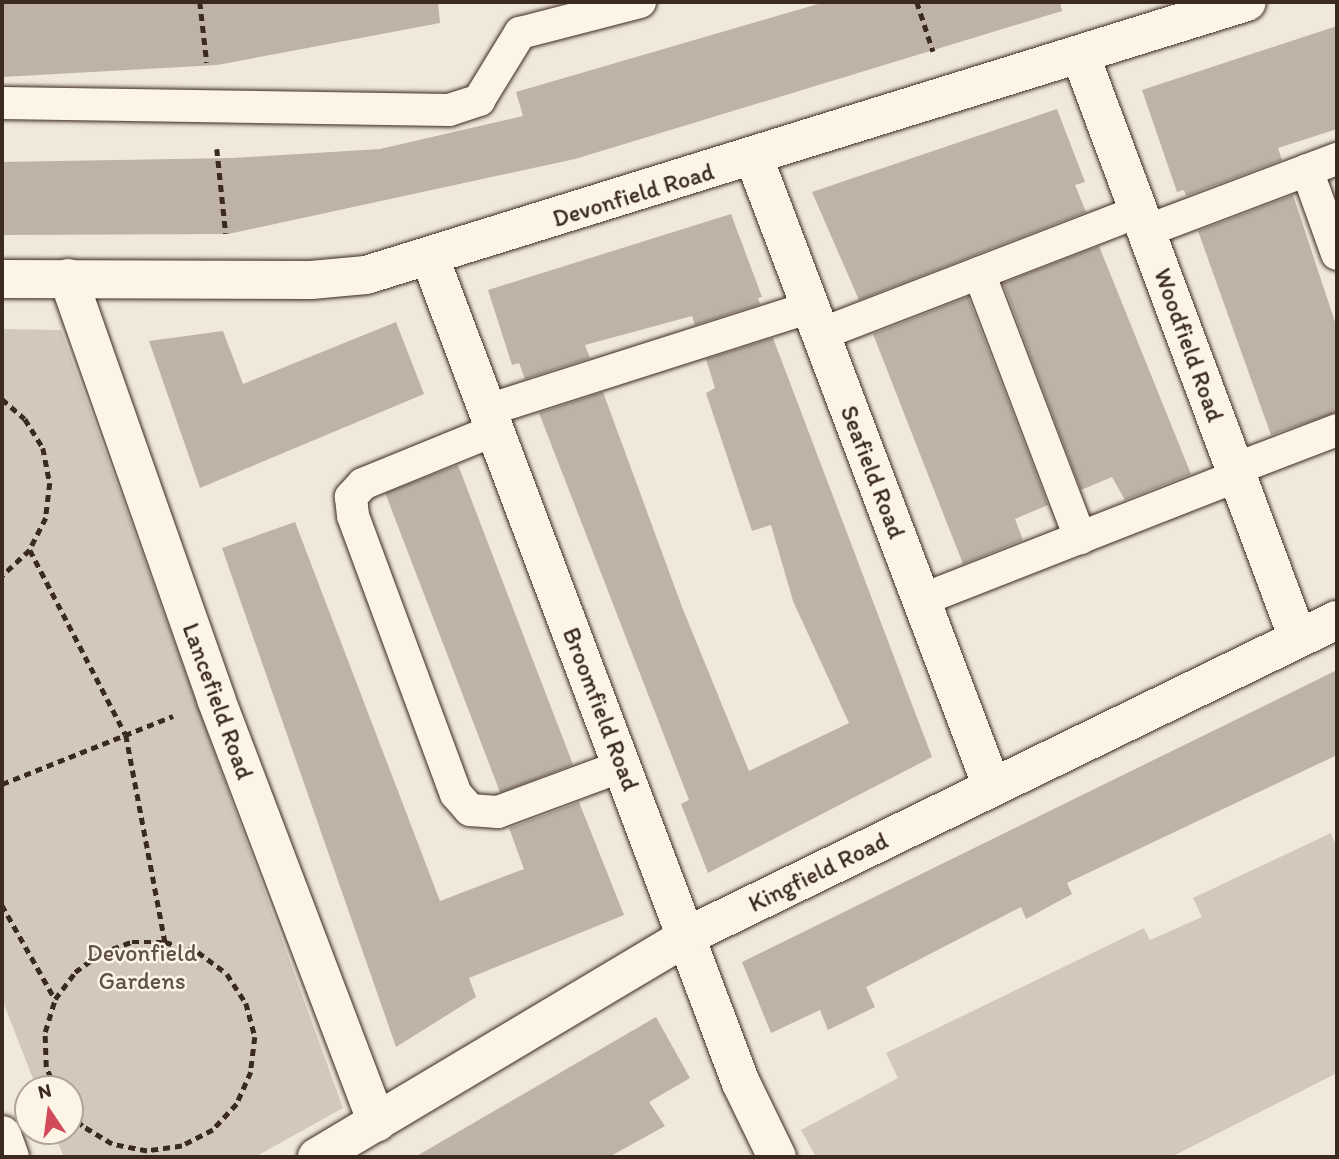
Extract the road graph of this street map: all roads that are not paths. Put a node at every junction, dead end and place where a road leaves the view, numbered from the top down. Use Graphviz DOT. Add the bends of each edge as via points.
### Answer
graph roads {
  1 [pos="640,2"];
  2 [pos="1247,2"];
  3 [pos="1080,54"];
  4 [pos="2,103"];
  5 [pos="754,158"];
  6 [pos="1337,159"];
  7 [pos="1307,170"];
  8 [pos="1142,221"];
  9 [pos="1337,254"];
  10 [pos="430,258"];
  11 [pos="979,273"];
  12 [pos="68,278"];
  13 [pos="2,279"];
  14 [pos="815,321"];
  15 [pos="491,420"];
  16 [pos="1337,430"];
  17 [pos="1236,472"];
  18 [pos="1080,537"];
  19 [pos="921,600"];
  20 [pos="1337,620"];
  21 [pos="1297,636"];
  22 [pos="622,766"];
  23 [pos="992,787"];
  24 [pos="687,936"];
  25 [pos="377,1122"];
  26 [pos="2,1135"];
  27 [pos="771,1147"];
  28 [pos="10,1157"];
  29 [pos="317,1157"];
  1 -- 4 [label="lane" via="520,33 479,100 449,110"];
  2 -- 3 [label="street, Devonfield Road"];
  3 -- 5 [label="street, Devonfield Road"];
  3 -- 8 [label="street, Woodfield Road"];
  5 -- 10 [label="street, Devonfield Road"];
  5 -- 14 [label="street, Seafield Road"];
  6 -- 7 [label="lane"];
  7 -- 8 [label="lane"];
  7 -- 9 [label="lane"];
  8 -- 11 [label="lane"];
  8 -- 17 [label="street, Woodfield Road"];
  10 -- 12 [label="street, Devonfield Road" via="340,279"];
  10 -- 15 [label="street, Broomfield Road"];
  11 -- 14 [label="lane"];
  11 -- 18 [label="lane"];
  12 -- 13 [label="street, Devonfield Road"];
  12 -- 25 [label="street, Lancefield Road" via="216,699"];
  14 -- 15 [label="lane"];
  14 -- 19 [label="street, Seafield Road"];
  15 -- 22 [label="street, Broomfield Road"];
  15 -- 22 [label="lane" via="363,484 351,497 353,516 456,794 470,810 498,812"];
  16 -- 17 [label="lane"];
  17 -- 18 [label="lane"];
  17 -- 21 [label="street, Woodfield Road"];
  18 -- 19 [label="lane"];
  19 -- 23 [label="street, Seafield Road"];
  20 -- 21 [label="street, Kingfield Road"];
  21 -- 23 [label="street, Kingfield Road"];
  22 -- 24 [label="street, Broomfield Road"];
  23 -- 24 [label="street, Kingfield Road"];
  24 -- 25 [label="street, Kingfield Road"];
  24 -- 27 [label="street, Broomfield Road" via="741,1083"];
  25 -- 29 [label="street, Kingfield Road"];
  26 -- 28 [label="street"];
}
